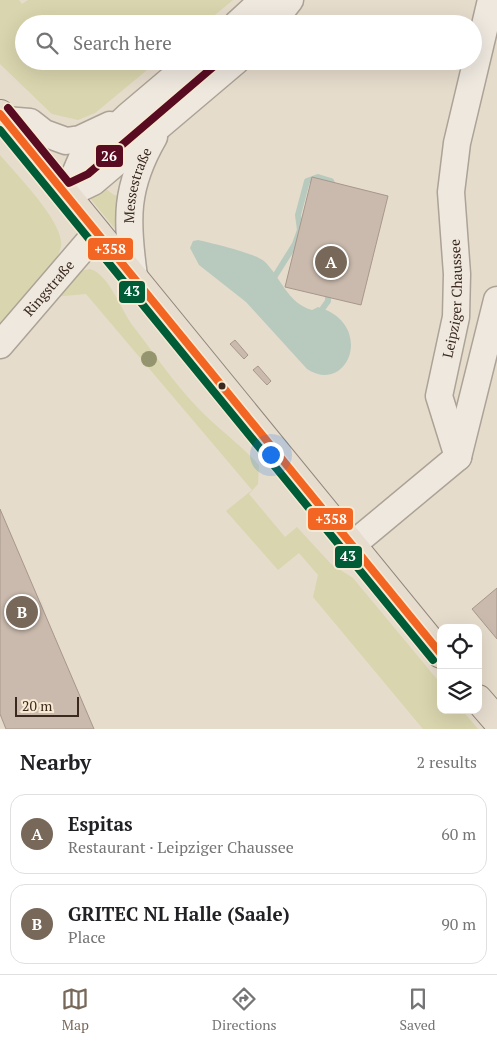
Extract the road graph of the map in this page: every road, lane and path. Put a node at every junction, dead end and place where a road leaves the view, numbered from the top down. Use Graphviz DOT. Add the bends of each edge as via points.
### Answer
graph roads {
  1 [pos="263,0"];
  2 [pos="290,0"];
  3 [pos="491,0"];
  4 [pos="247,15"];
  5 [pos="278,15"];
  6 [pos="482,38"];
  7 [pos="182,70"];
  8 [pos="226,70"];
  9 [pos="474,70"];
  10 [pos="128,116"];
  11 [pos="2,117"];
  12 [pos="159,127"];
  13 [pos="66,195"];
  14 [pos="97,232"];
  15 [pos="134,276"];
  16 [pos="497,300"];
  17 [pos="0,345"];
  18 [pos="458,457"];
  19 [pos="351,546"];
  20 [pos="437,649"];
  21 [pos="482,704"];
  22 [pos="497,722"];
  1 -- 4 [label="street"];
  2 -- 5 [label="street"];
  3 -- 6 [label="street, Leipziger Chaussee"];
  7 -- 10 [label="street"];
  8 -- 12 [label="street, Messestraße"];
  9 -- 18 [label="street, Leipziger Chaussee" via="457,143 451,192 457,274 456,317 439,396"];
  10 -- 11 [label="street" via="80,139 66,141 44,133 30,122"];
  10 -- 13 [label="street" via="82,160"];
  11 -- 13 [label="main road"];
  12 -- 13 [label="street, Messestraße" via="93,182"];
  12 -- 15 [label="street, Messestraße" via="142,157 130,192 129,245"];
  13 -- 14 [label="main road"];
  14 -- 15 [label="main road"];
  14 -- 17 [label="street, Ringstraße"];
  15 -- 19 [label="main road"];
  16 -- 18 [label="street"];
  18 -- 19 [label="street"];
  19 -- 20 [label="main road"];
  21 -- 22 [label="main road"];
}
